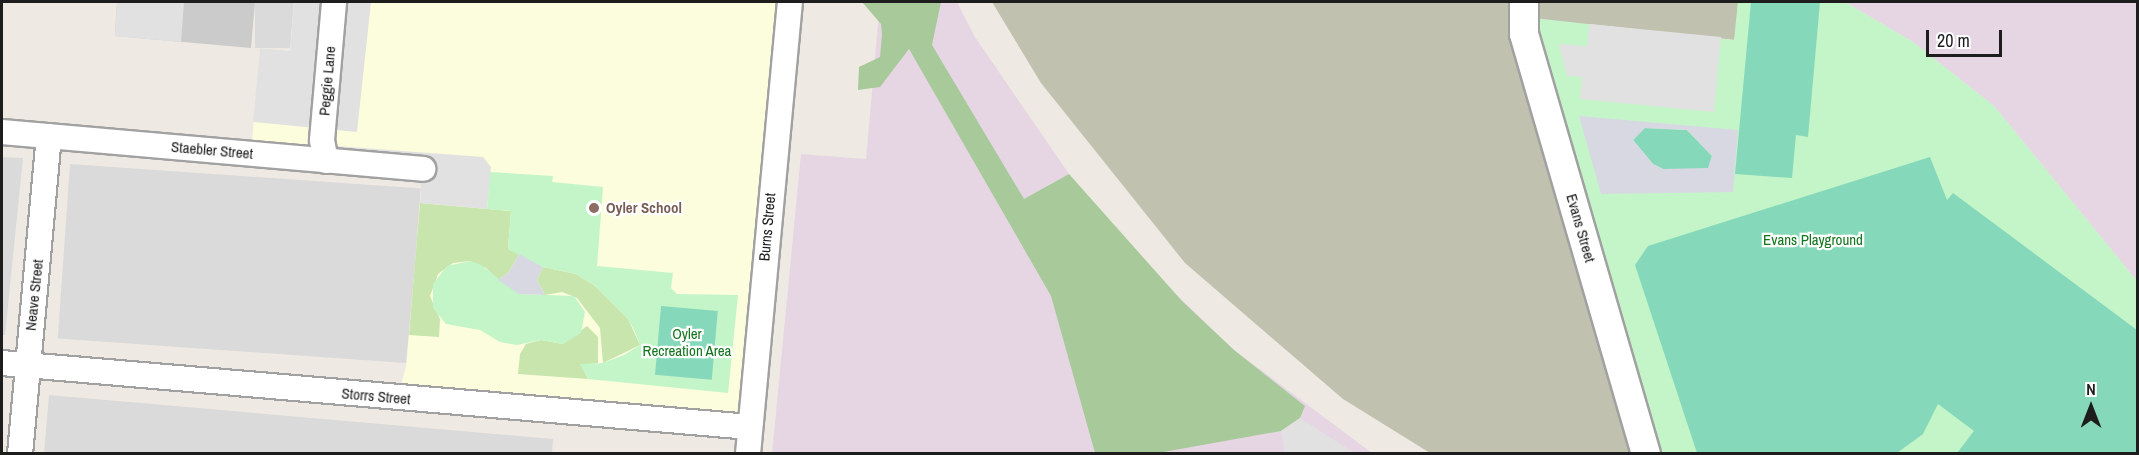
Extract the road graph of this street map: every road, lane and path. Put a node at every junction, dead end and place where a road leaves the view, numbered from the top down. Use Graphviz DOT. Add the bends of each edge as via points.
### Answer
graph roads {
  1 [pos="334,2"];
  2 [pos="790,2"];
  3 [pos="1524,2"];
  4 [pos="2,132"];
  5 [pos="49,136"];
  6 [pos="326,161"];
  7 [pos="423,169"];
  8 [pos="2,363"];
  9 [pos="27,367"];
  10 [pos="750,427"];
  11 [pos="20,453"];
  12 [pos="748,453"];
  13 [pos="1646,453"];
  1 -- 6 [label="street, Peggie Lane" via="322,140"];
  2 -- 10 [label="street, Burns Street"];
  3 -- 13 [label="street, Evans Street" via="1524,34"];
  4 -- 5 [label="street, Staebler Street"];
  5 -- 6 [label="street, Staebler Street"];
  5 -- 9 [label="street, Neave Street"];
  6 -- 7 [label="street, Staebler Street"];
  8 -- 9 [label="street, Storrs Street"];
  9 -- 10 [label="street, Storrs Street"];
  9 -- 11 [label="street, Neave Street"];
  10 -- 12 [label="street, Burns Street"];
}
